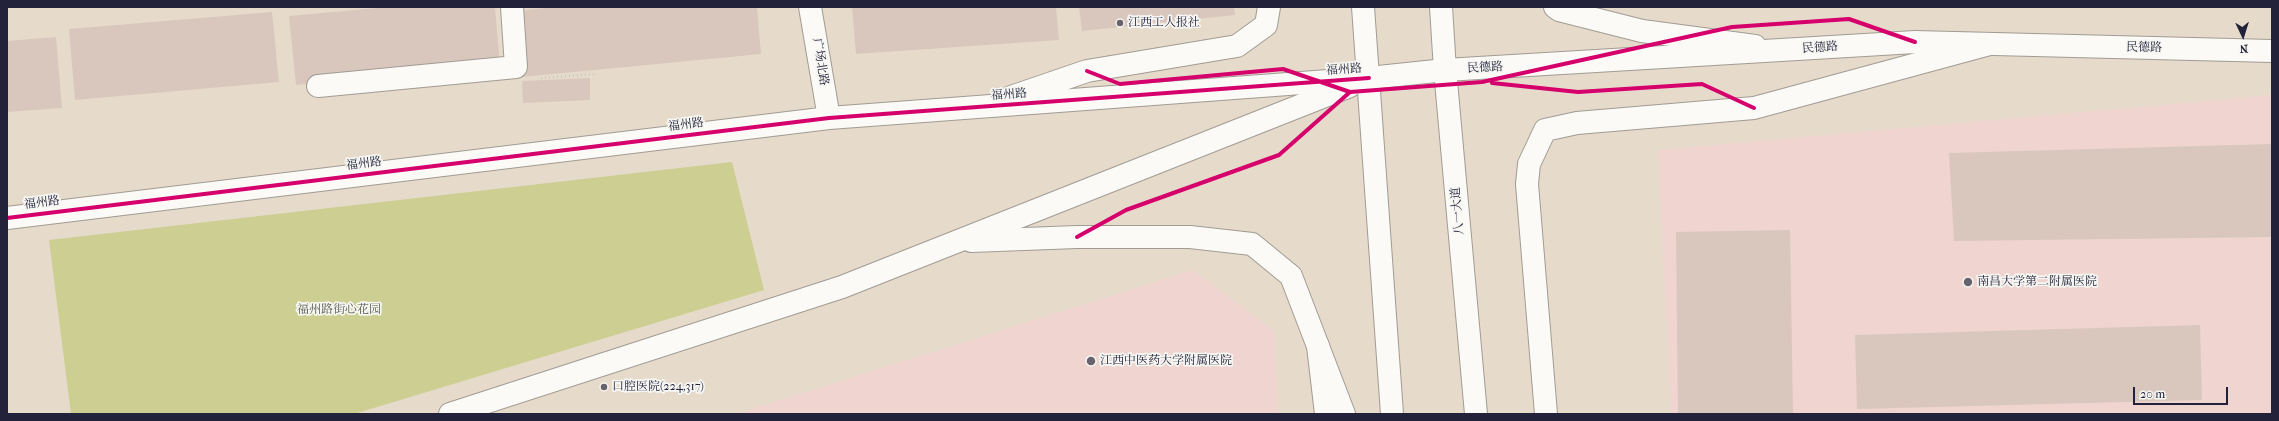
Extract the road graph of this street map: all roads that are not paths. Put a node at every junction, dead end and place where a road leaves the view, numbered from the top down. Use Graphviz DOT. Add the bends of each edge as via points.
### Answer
graph roads {
  1 [pos="512,7"];
  2 [pos="810,7"];
  3 [pos="1269,7"];
  4 [pos="1363,7"];
  5 [pos="1441,7"];
  6 [pos="1555,7"];
  7 [pos="1990,44"];
  8 [pos="1786,50"];
  9 [pos="2272,51"];
  10 [pos="1445,70"];
  11 [pos="1369,78"];
  12 [pos="318,86"];
  13 [pos="980,107"];
  14 [pos="829,118"];
  15 [pos="7,218"];
  16 [pos="954,242"];
  17 [pos="1318,346"];
  18 [pos="450,414"];
  19 [pos="1326,414"];
  20 [pos="1344,414"];
  21 [pos="1392,414"];
  22 [pos="1476,414"];
  23 [pos="1546,414"];
  1 -- 12 [label="main road" via="516,67"];
  2 -- 14 [label="main road, 广场北路"];
  3 -- 13 [label="main road" via="1266,25 1237,46 1087,71"];
  4 -- 11 [label="main road"];
  5 -- 10 [label="main road, 八一大道"];
  6 -- 8 [label="main road" via="1642,32"];
  7 -- 8 [label="main road, 民德路" via="1915,42"];
  7 -- 9 [label="main road, 民德路"];
  7 -- 23 [label="main road" via="1754,108 1576,123 1545,130 1529,164 1526,184"];
  8 -- 10 [label="main road, 民德路"];
  10 -- 11 [label="main road, 民德路"];
  10 -- 22 [label="main road, 八一大道"];
  11 -- 13 [label="main road, 福州路"];
  11 -- 16 [label="main road, 福州路"];
  11 -- 21 [label="main road"];
  13 -- 14 [label="main road, 福州路"];
  14 -- 15 [label="main road, 福州路"];
  16 -- 17 [label="main road" via="1077,237 1190,237 1252,244 1291,276"];
  16 -- 18 [label="main road, 福州路" via="842,287"];
  17 -- 19 [label="main road"];
  17 -- 20 [label="main road"];
}
